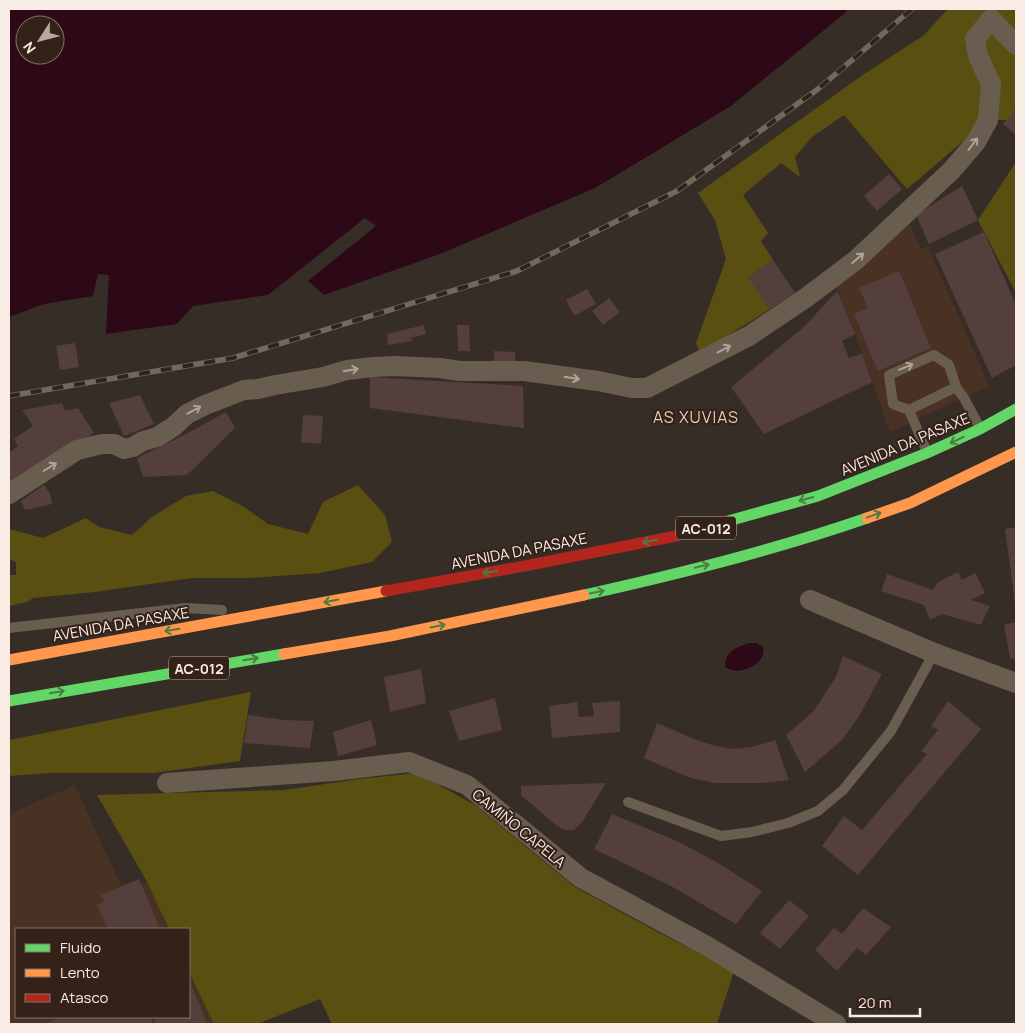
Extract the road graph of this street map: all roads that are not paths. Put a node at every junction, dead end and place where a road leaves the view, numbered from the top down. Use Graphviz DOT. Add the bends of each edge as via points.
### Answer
graph roads {
  1 [pos="996,14"];
  2 [pos="1016,45"];
  3 [pos="956,387"];
  4 [pos="1016,409"];
  5 [pos="910,410"];
  6 [pos="980,429"];
  7 [pos="1016,452"];
  8 [pos="928,454"];
  9 [pos="9,494"];
  10 [pos="620,587"];
  11 [pos="657,590"];
  12 [pos="810,600"];
  13 [pos="270,612"];
  14 [pos="9,628"];
  15 [pos="934,653"];
  16 [pos="9,660"];
  17 [pos="1016,683"];
  18 [pos="9,701"];
  19 [pos="167,783"];
  20 [pos="628,802"];
  21 [pos="836,1024"];
  1 -- 2 [label="street"];
  9 -- 1 [label="street, one-way" via="77,450 102,444 114,444 124,449 133,447 157,437 186,414 244,390 347,370 395,366 524,371 632,388 647,388 661,382 749,336 808,297 856,260 952,170 976,142 988,120 991,84 978,56 975,39"];
  3 -- 5 [label="lane"];
  5 -- 3 [label="lane, one-way" via="893,404 889,375 934,355 949,365"];
  3 -- 6 [label="lane"];
  4 -- 6 [label="main road, AVENIDA DA PASAXE / AC-012"];
  5 -- 8 [label="lane"];
  6 -- 8 [label="main road, AVENIDA DA PASAXE / AC-012, one-way"];
  10 -- 7 [label="main road, AC-012, one-way" via="807,539 910,502"];
  8 -- 13 [label="main road, AVENIDA DA PASAXE / AC-012, one-way" via="818,496 676,536"];
  10 -- 11 [label="main road"];
  18 -- 10 [label="main road, AC-012, one-way" via="390,636"];
  12 -- 15 [label="street"];
  13 -- 14 [label="lane" via="184,608"];
  13 -- 16 [label="main road, AVENIDA DA PASAXE / AC-012, one-way"];
  15 -- 17 [label="street"];
  15 -- 20 [label="lane" via="891,731 844,790 818,811 788,823 722,836"];
  19 -- 21 [label="street, CAMIÑO CAPELA" via="409,762 467,785 581,878 707,946"];
}
